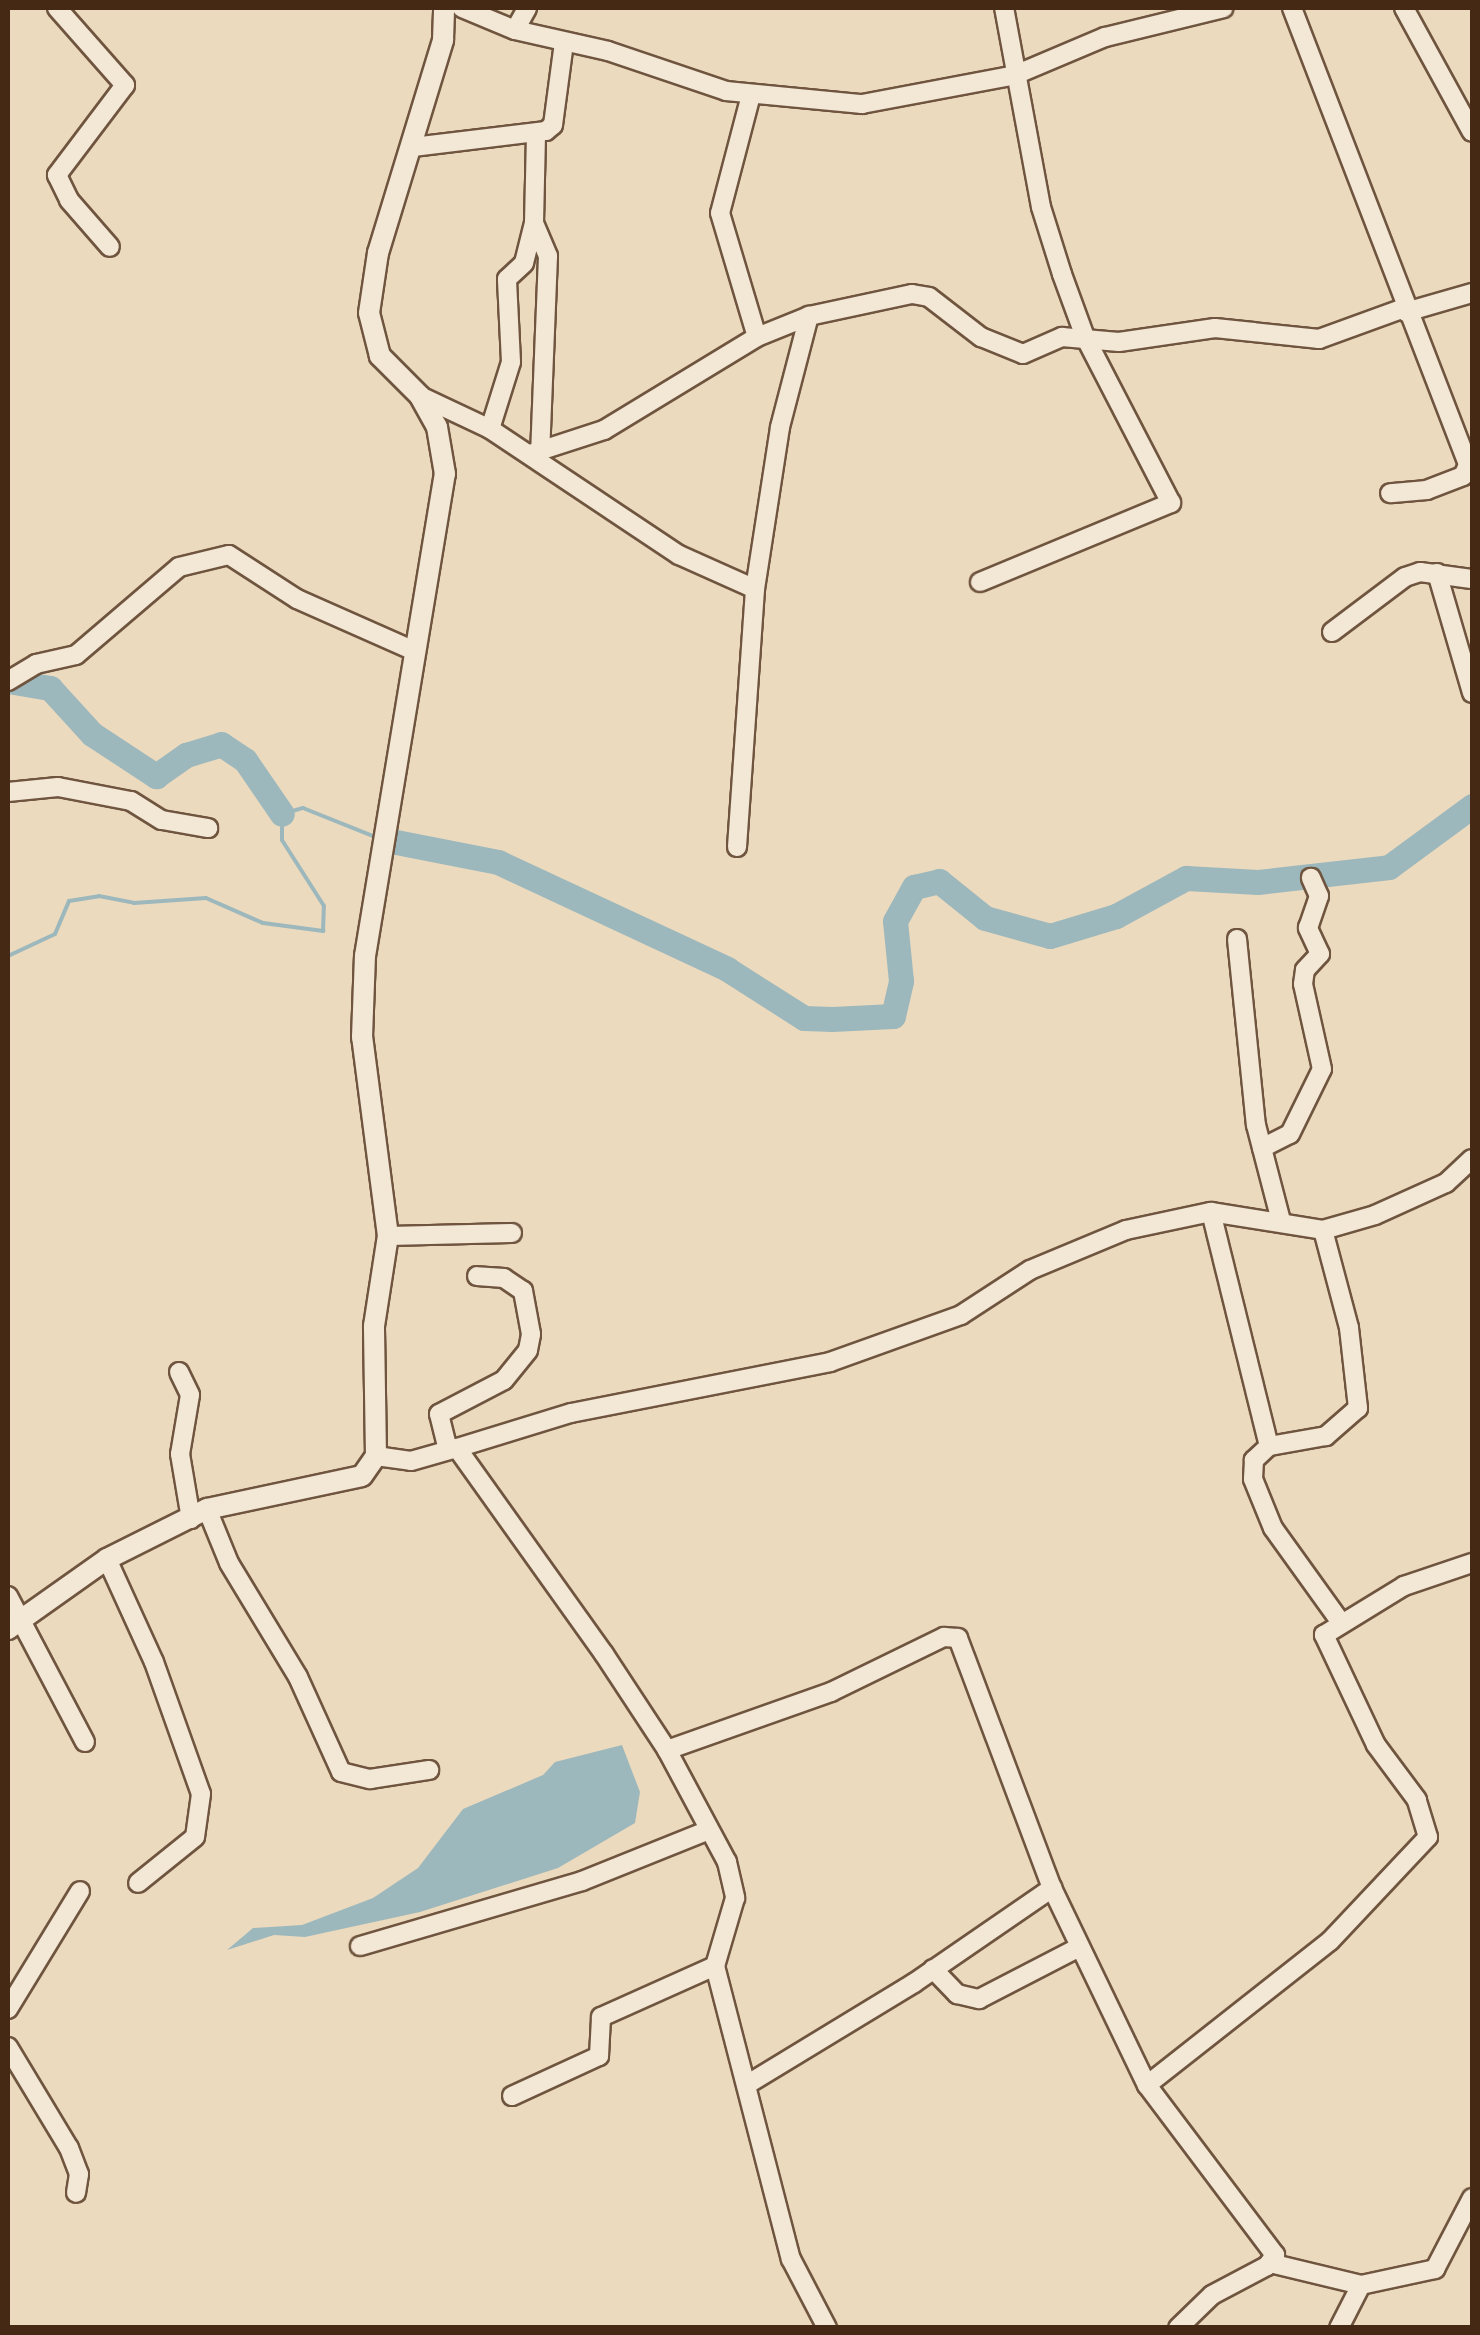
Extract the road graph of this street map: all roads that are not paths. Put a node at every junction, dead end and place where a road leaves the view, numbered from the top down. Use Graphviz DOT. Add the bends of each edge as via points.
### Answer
graph roads {
  1 [pos="58,8"];
  2 [pos="444,8"];
  3 [pos="462,8"];
  4 [pos="527,8"];
  5 [pos="1004,8"];
  6 [pos="1224,8"];
  7 [pos="1292,8"];
  8 [pos="1404,8"];
  9 [pos="515,30"];
  10 [pos="564,43"];
  11 [pos="1015,75"];
  12 [pos="751,95"];
  13 [pos="1468,113"];
  14 [pos="1472,132"];
  15 [pos="536,134"];
  16 [pos="413,148"];
  17 [pos="534,223"];
  18 [pos="110,247"];
  19 [pos="1472,293"];
  20 [pos="1405,310"];
  21 [pos="809,316"];
  22 [pos="757,337"];
  23 [pos="1085,337"];
  24 [pos="420,396"];
  25 [pos="490,429"];
  26 [pos="535,452"];
  27 [pos="1390,493"];
  28 [pos="1437,573"];
  29 [pos="1472,578"];
  30 [pos="980,582"];
  31 [pos="755,589"];
  32 [pos="1332,632"];
  33 [pos="412,650"];
  34 [pos="8,681"];
  35 [pos="1472,694"];
  36 [pos="8,792"];
  37 [pos="208,828"];
  38 [pos="737,848"];
  39 [pos="1311,878"];
  40 [pos="1237,940"];
  41 [pos="1262,1148"];
  42 [pos="1472,1159"];
  43 [pos="1211,1212"];
  44 [pos="1281,1221"];
  45 [pos="1322,1230"];
  46 [pos="512,1233"];
  47 [pos="388,1236"];
  48 [pos="477,1276"];
  49 [pos="179,1372"];
  50 [pos="1269,1446"];
  51 [pos="452,1449"];
  52 [pos="376,1456"];
  53 [pos="199,1514"];
  54 [pos="107,1560"];
  55 [pos="1472,1563"];
  56 [pos="8,1596"];
  57 [pos="1339,1620"];
  58 [pos="14,1623"];
  59 [pos="85,1742"];
  60 [pos="667,1750"];
  61 [pos="429,1770"];
  62 [pos="709,1830"];
  63 [pos="138,1883"];
  64 [pos="1052,1888"];
  65 [pos="80,1891"];
  66 [pos="360,1946"];
  67 [pos="1078,1948"];
  68 [pos="715,1966"];
  69 [pos="933,1969"];
  70 [pos="8,2009"];
  71 [pos="8,2047"];
  72 [pos="748,2084"];
  73 [pos="1148,2085"];
  74 [pos="512,2096"];
  75 [pos="76,2193"];
  76 [pos="1472,2198"];
  77 [pos="1270,2263"];
  78 [pos="1360,2285"];
  79 [pos="827,2328"];
  80 [pos="1178,2328"];
  81 [pos="1338,2328"];
  1 -- 18 [label="street" via="125,85 57,175"];
  2 -- 16 [label="street" via="443,40"];
  3 -- 9 [label="street"];
  4 -- 9 [label="street"];
  5 -- 11 [label="street"];
  6 -- 11 [label="street" via="1106,36"];
  7 -- 20 [label="street"];
  8 -- 13 [label="street"];
  9 -- 10 [label="street"];
  10 -- 12 [label="street"];
  10 -- 15 [label="street" via="554,125"];
  11 -- 12 [label="street" via="862,104"];
  11 -- 23 [label="street" via="1041,207"];
  12 -- 22 [label="street" via="720,213"];
  13 -- 14 [label="street"];
  15 -- 16 [label="street"];
  15 -- 17 [label="street"];
  16 -- 24 [label="street" via="378,252 368,313 380,356"];
  17 -- 25 [label="street" via="524,263 507,279 511,362"];
  17 -- 26 [label="street" via="548,268"];
  19 -- 20 [label="street"];
  20 -- 23 [label="street" via="1319,339 1215,328 1119,342"];
  20 -- 27 [label="street" via="1468,471 1427,490"];
  21 -- 22 [label="street"];
  21 -- 23 [label="street" via="919,294 1006,350 1037,353 1062,337"];
  21 -- 31 [label="street" via="780,427"];
  22 -- 26 [label="street" via="604,430"];
  23 -- 30 [label="street" via="1171,504"];
  24 -- 25 [label="street"];
  24 -- 33 [label="street" via="437,428 445,474"];
  25 -- 26 [label="street"];
  26 -- 31 [label="street" via="679,554"];
  28 -- 29 [label="street"];
  28 -- 32 [label="street" via="1405,578"];
  28 -- 35 [label="street"];
  31 -- 38 [label="street"];
  33 -- 34 [label="street" via="297,599 229,554 179,567 76,655 36,664"];
  33 -- 47 [label="street" via="377,857 362,1037"];
  36 -- 37 [label="street" via="58,787 132,802 162,820"];
  39 -- 41 [label="street" via="1320,896 1308,928 1320,954 1305,970 1303,984 1322,1068 1290,1134"];
  40 -- 41 [label="street"];
  41 -- 44 [label="street"];
  42 -- 45 [label="street" via="1446,1183"];
  43 -- 44 [label="street"];
  43 -- 50 [label="street"];
  43 -- 51 [label="street" via="1126,1230 1030,1270 961,1314 830,1362 571,1413"];
  44 -- 45 [label="street"];
  45 -- 50 [label="street" via="1349,1328 1358,1408 1326,1436"];
  46 -- 47 [label="street"];
  47 -- 52 [label="street" via="374,1326"];
  48 -- 51 [label="street" via="504,1278 522,1291 531,1334 528,1350 504,1380 439,1414"];
  49 -- 53 [label="street" via="190,1394 180,1454"];
  50 -- 57 [label="street" via="1254,1460 1257,1497"];
  51 -- 52 [label="street" via="411,1461"];
  51 -- 60 [label="street"];
  52 -- 53 [label="street" via="362,1476"];
  53 -- 54 [label="street"];
  53 -- 61 [label="street" via="298,1677 341,1772 370,1780"];
  54 -- 58 [label="street"];
  54 -- 63 [label="street" via="154,1662 201,1794 195,1836"];
  55 -- 57 [label="street" via="1434,1573"];
  56 -- 58 [label="street"];
  57 -- 73 [label="street" via="1328,1627 1326,1643 1376,1745 1417,1800 1428,1838 1330,1942"];
  58 -- 59 [label="street"];
  60 -- 62 [label="street"];
  60 -- 64 [label="street" via="831,1692 952,1635 968,1656"];
  62 -- 66 [label="street" via="549,1891"];
  62 -- 68 [label="street" via="735,1898"];
  64 -- 67 [label="street"];
  64 -- 69 [label="street"];
  65 -- 70 [label="street"];
  67 -- 69 [label="street" via="979,1999 957,1994"];
  67 -- 73 [label="street"];
  68 -- 72 [label="street"];
  68 -- 74 [label="street" via="601,2017 595,2060"];
  69 -- 72 [label="street"];
  71 -- 75 [label="street" via="70,2148 79,2174"];
  72 -- 79 [label="street" via="798,2281"];
  73 -- 77 [label="street" via="1192,2152 1273,2246"];
  76 -- 78 [label="street" via="1435,2270"];
  77 -- 78 [label="street"];
  77 -- 80 [label="street" via="1212,2294"];
  78 -- 81 [label="street"];
}
